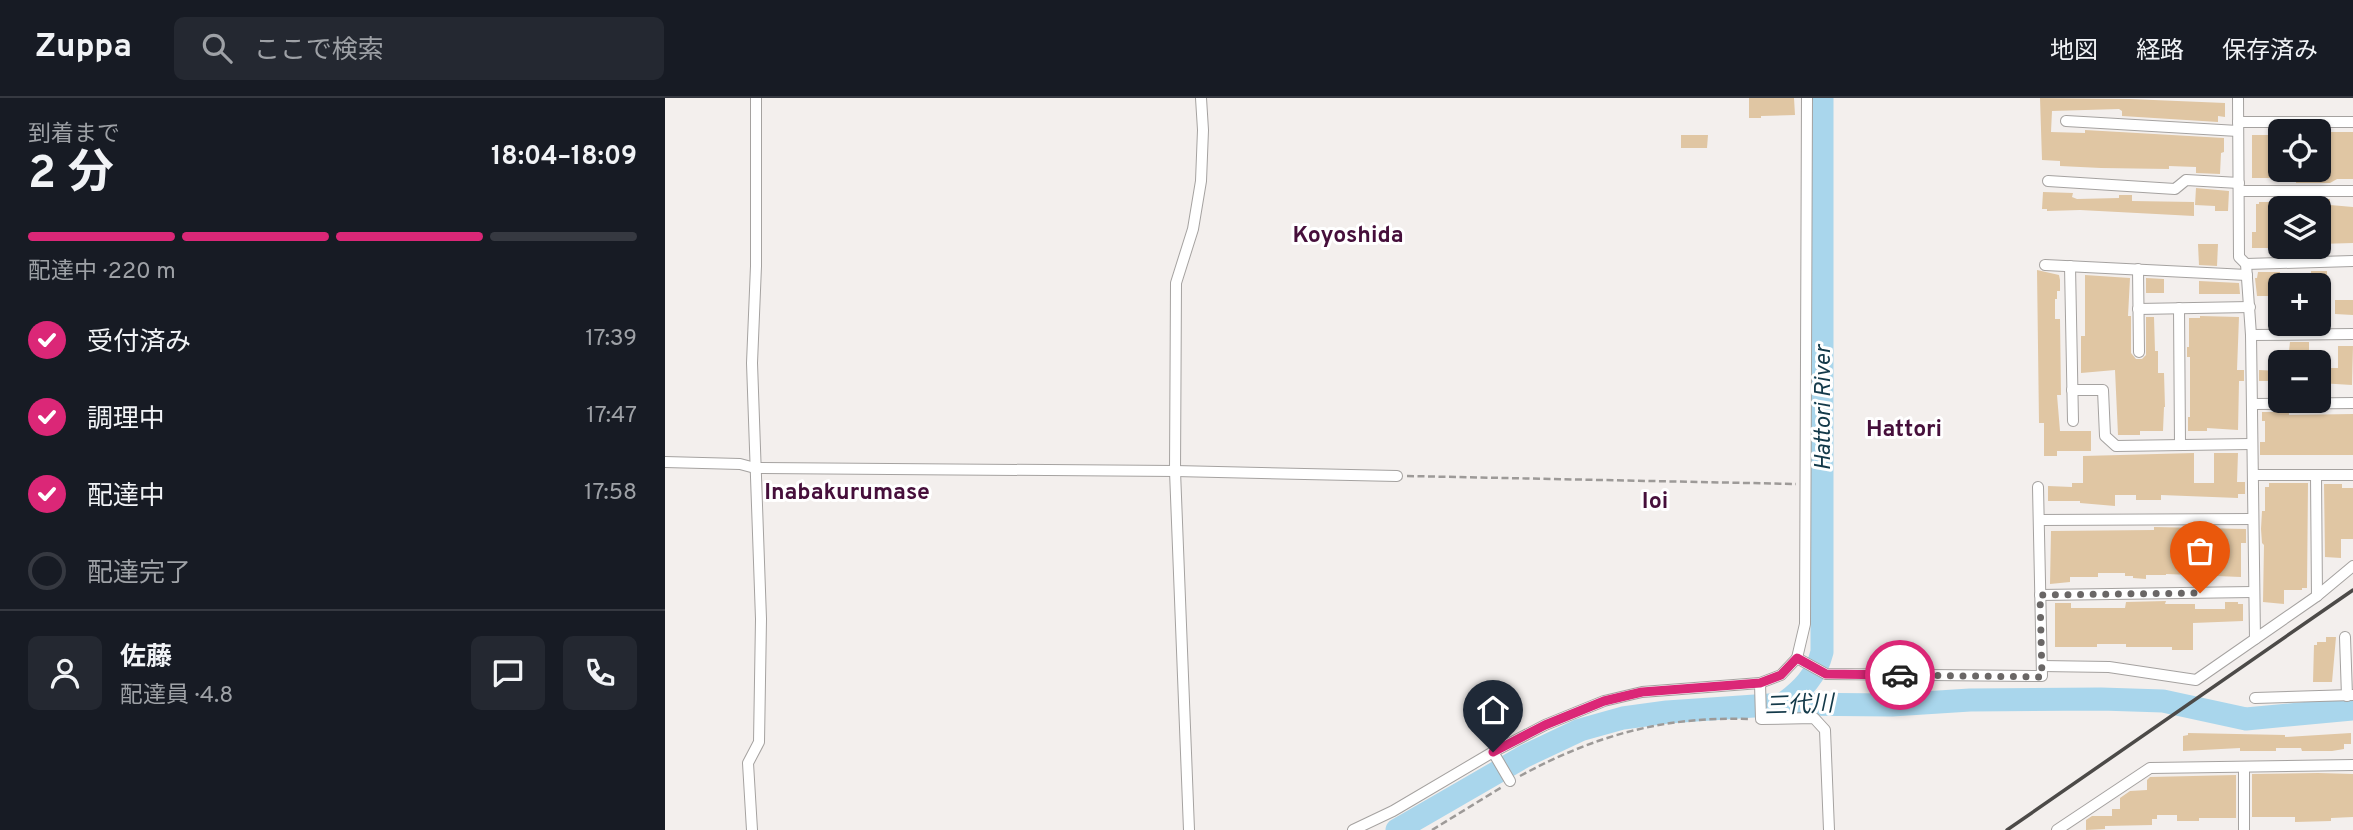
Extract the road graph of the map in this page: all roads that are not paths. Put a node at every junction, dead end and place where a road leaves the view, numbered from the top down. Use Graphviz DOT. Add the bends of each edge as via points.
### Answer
graph roads {
  1 [pos="756,98"];
  2 [pos="1201,98"];
  3 [pos="1807,98"];
  4 [pos="2238,98"];
  5 [pos="2066,121"];
  6 [pos="2353,122"];
  7 [pos="2238,127"];
  8 [pos="2048,181"];
  9 [pos="2239,187"];
  10 [pos="2353,191"];
  11 [pos="2353,261"];
  12 [pos="2045,265"];
  13 [pos="2070,266"];
  14 [pos="2138,269"];
  15 [pos="2247,269"];
  16 [pos="2249,307"];
  17 [pos="2179,308"];
  18 [pos="2138,309"];
  19 [pos="2353,334"];
  20 [pos="2252,335"];
  21 [pos="2139,352"];
  22 [pos="2072,390"];
  23 [pos="2353,403"];
  24 [pos="2253,404"];
  25 [pos="2073,421"];
  26 [pos="2252,444"];
  27 [pos="2180,445"];
  28 [pos="665,462"];
  29 [pos="755,468"];
  30 [pos="1175,471"];
  31 [pos="2253,475"];
  32 [pos="2316,475"];
  33 [pos="2353,475"];
  34 [pos="1397,476"];
  35 [pos="2038,487"];
  36 [pos="2253,519"];
  37 [pos="2039,520"];
  38 [pos="2353,566"];
  39 [pos="2253,592"];
  40 [pos="2040,595"];
  41 [pos="2316,596"];
  42 [pos="2345,637"];
  43 [pos="2255,639"];
  44 [pos="1800,659"];
  45 [pos="2042,666"];
  46 [pos="1760,685"];
  47 [pos="2350,696"];
  48 [pos="2255,698"];
  49 [pos="1494,753"];
  50 [pos="2353,765"];
  51 [pos="2244,767"];
  52 [pos="1510,780"];
  53 [pos="752,830"];
  54 [pos="1188,830"];
  55 [pos="1353,830"];
  56 [pos="1829,830"];
  57 [pos="2057,830"];
  58 [pos="2244,830"];
  1 -- 29 [label="street"];
  2 -- 30 [label="street" via="1201,181 1193,229 1176,283"];
  3 -- 44 [label="street" via="1805,624"];
  4 -- 7 [label="street"];
  5 -- 7 [label="street"];
  6 -- 7 [label="street"];
  7 -- 9 [label="street"];
  8 -- 9 [label="street" via="2175,189 2186,180"];
  9 -- 10 [label="street"];
  9 -- 15 [label="street" via="2239,257"];
  11 -- 15 [label="street"];
  12 -- 13 [label="street"];
  13 -- 14 [label="street"];
  13 -- 22 [label="street"];
  14 -- 15 [label="street"];
  14 -- 18 [label="street"];
  15 -- 16 [label="street"];
  16 -- 17 [label="street"];
  16 -- 20 [label="street"];
  17 -- 18 [label="street"];
  17 -- 27 [label="street"];
  18 -- 21 [label="street"];
  19 -- 20 [label="street"];
  20 -- 24 [label="street"];
  22 -- 25 [label="street"];
  22 -- 27 [label="street" via="2103,390 2105,436 2116,446"];
  23 -- 24 [label="street"];
  24 -- 26 [label="street"];
  26 -- 27 [label="street"];
  26 -- 31 [label="street"];
  28 -- 29 [label="street"];
  29 -- 30 [label="street"];
  29 -- 53 [label="street" via="761,619 759,742 748,763"];
  30 -- 34 [label="street"];
  30 -- 54 [label="street"];
  31 -- 32 [label="street"];
  31 -- 36 [label="street"];
  32 -- 33 [label="street"];
  32 -- 41 [label="street"];
  35 -- 37 [label="street"];
  36 -- 37 [label="street"];
  36 -- 39 [label="street"];
  37 -- 40 [label="street"];
  38 -- 41 [label="street"];
  39 -- 40 [label="street"];
  39 -- 43 [label="street"];
  40 -- 45 [label="street"];
  41 -- 43 [label="street"];
  42 -- 47 [label="street"];
  43 -- 45 [label="street" via="2196,680 2121,668"];
  44 -- 45 [label="street" via="1826,674 2042,677"];
  44 -- 46 [label="street"];
  46 -- 49 [label="street" via="1642,692 1604,701 1545,725"];
  46 -- 56 [label="street" via="1761,717 1814,718 1825,730"];
  47 -- 48 [label="street"];
  49 -- 52 [label="street"];
  49 -- 55 [label="street"];
  50 -- 51 [label="street"];
  51 -- 57 [label="street" via="2150,768"];
  51 -- 58 [label="street"];
}
